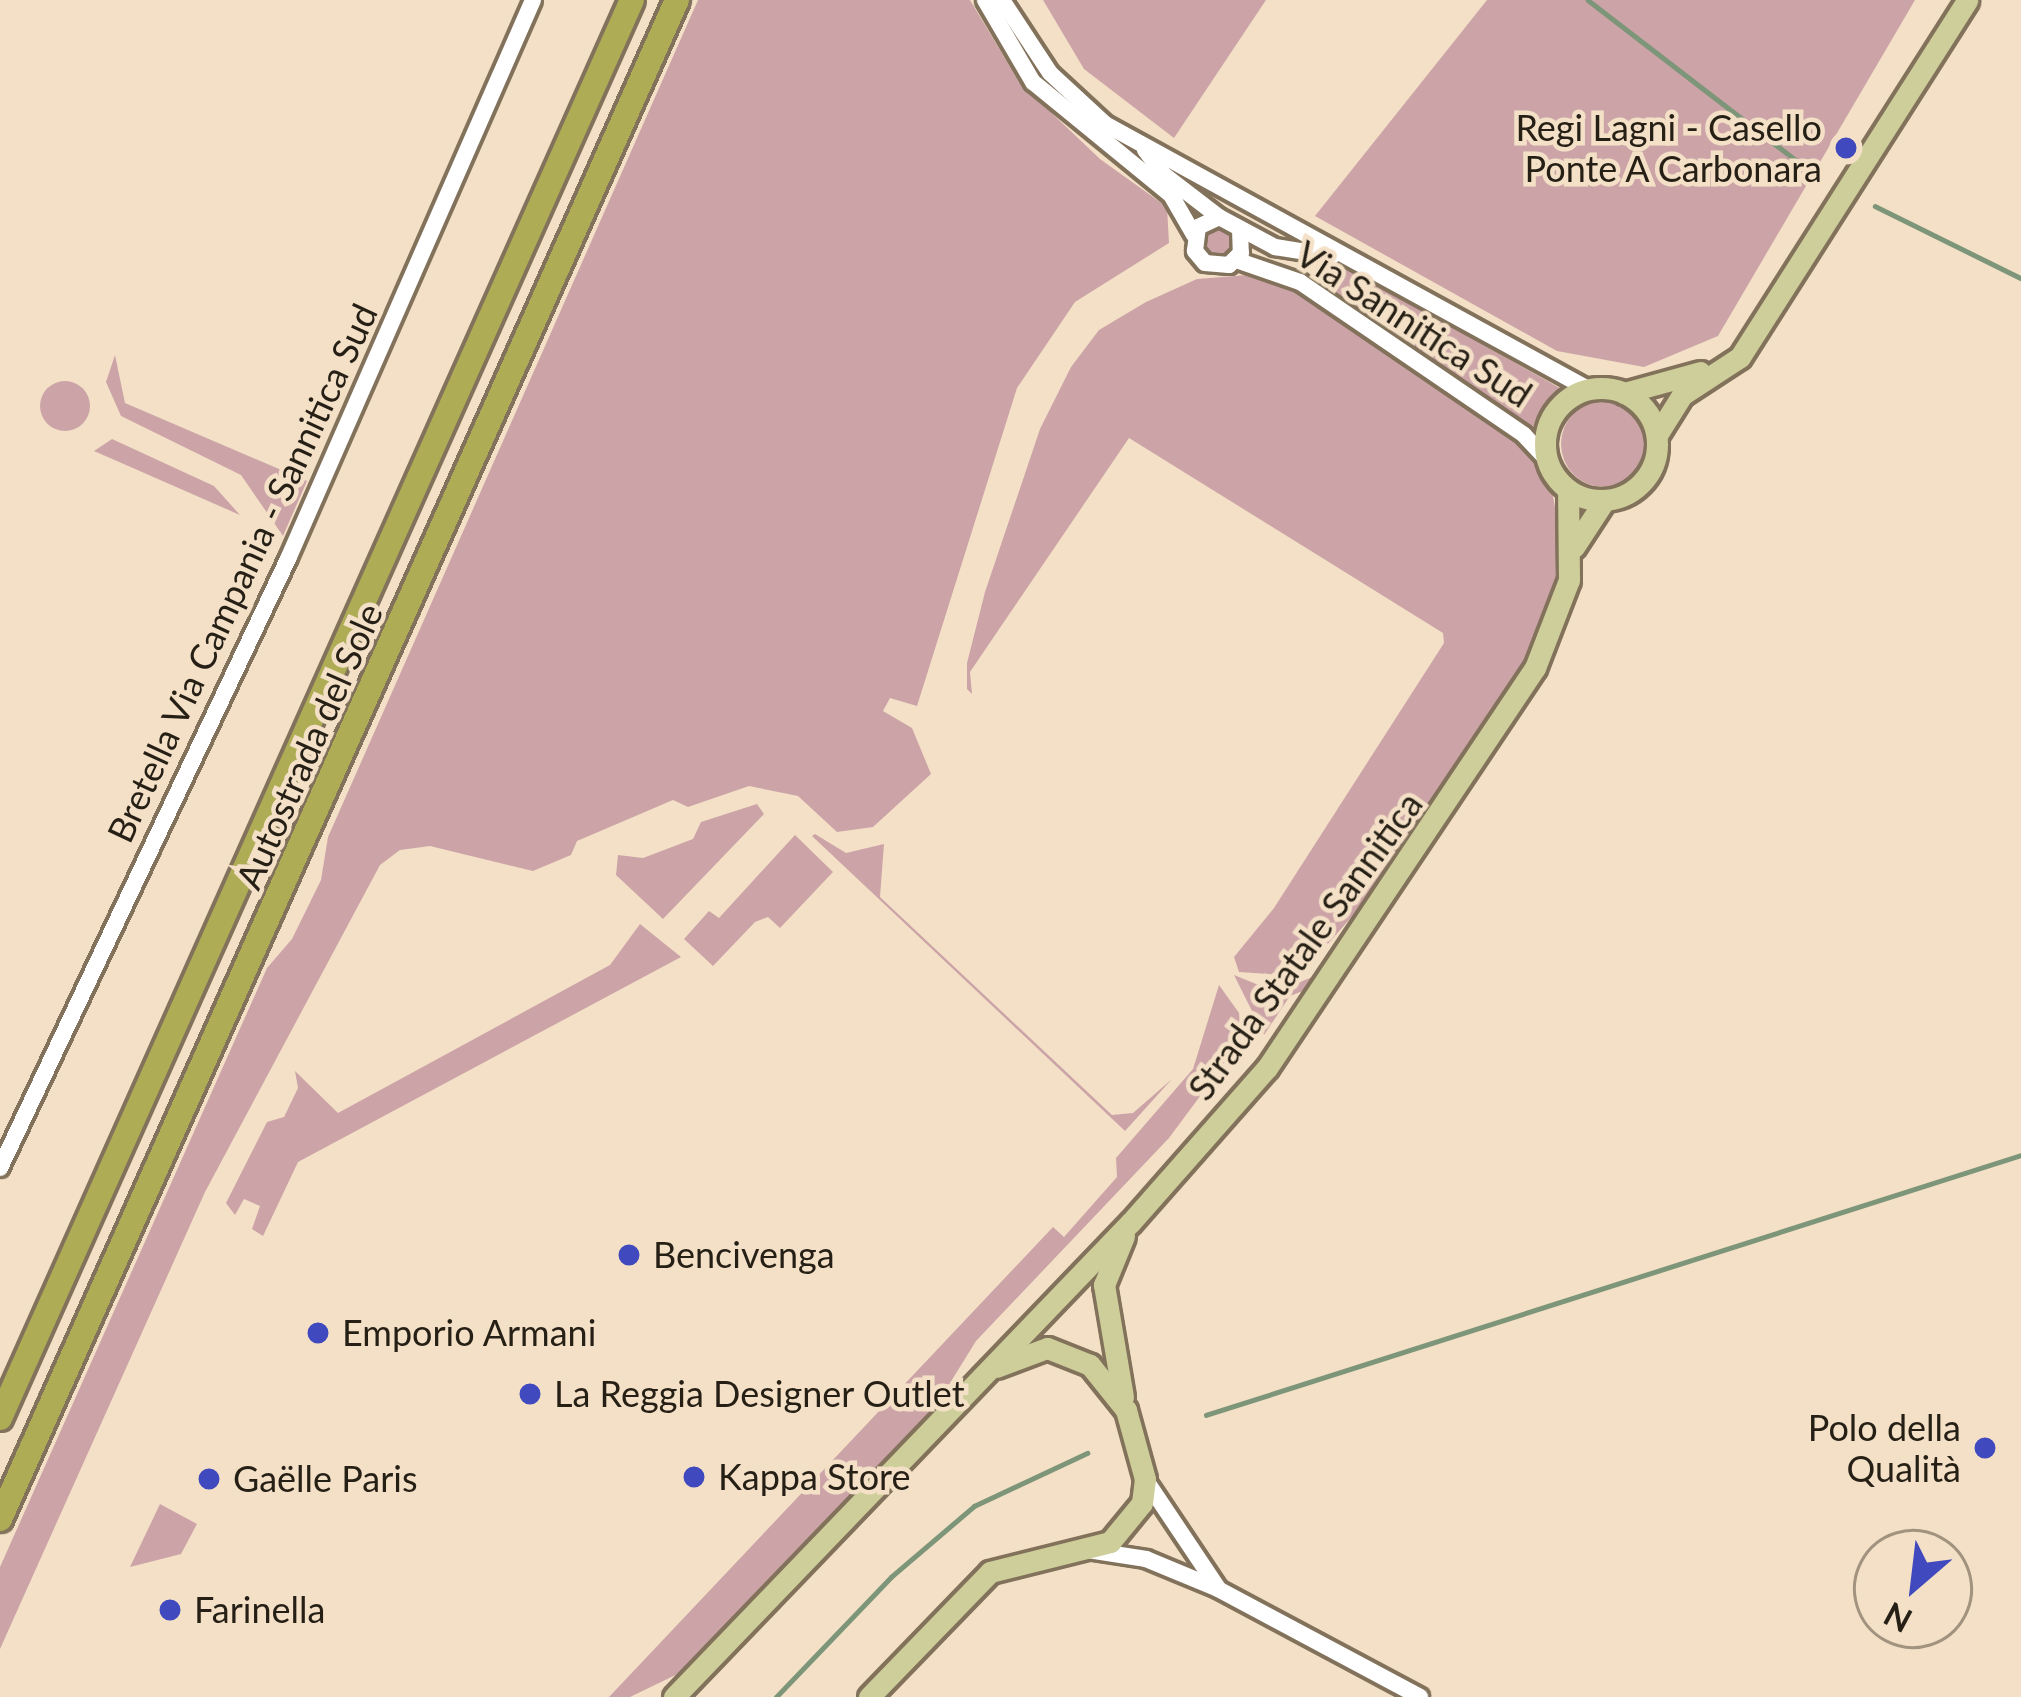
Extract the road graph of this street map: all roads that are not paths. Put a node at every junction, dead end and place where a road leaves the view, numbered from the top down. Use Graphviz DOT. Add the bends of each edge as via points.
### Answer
graph roads {
  1 [pos="533,0"];
  2 [pos="632,0"];
  3 [pos="677,0"];
  4 [pos="985,0"];
  5 [pos="1002,0"];
  6 [pos="1967,0"];
  7 [pos="1142,146"];
  8 [pos="1219,217"];
  9 [pos="1240,229"];
  10 [pos="1194,235"];
  11 [pos="1344,259"];
  12 [pos="1236,260"];
  13 [pos="1740,356"];
  14 [pos="1588,389"];
  15 [pos="1624,393"];
  16 [pos="1657,435"];
  17 [pos="1546,460"];
  18 [pos="1568,490"];
  19 [pos="1604,501"];
  20 [pos="1574,548"];
  21 [pos="0,1168"];
  22 [pos="1131,1222"];
  23 [pos="967,1389"];
  24 [pos="1126,1409"];
  25 [pos="0,1418"];
  26 [pos="1144,1479"];
  27 [pos="0,1520"];
  28 [pos="1082,1549"];
  29 [pos="1218,1589"];
  30 [pos="700,1673"];
  31 [pos="674,1697"];
  32 [pos="697,1697"];
  33 [pos="869,1697"];
  34 [pos="1420,1697"];
  1 -- 21 [label="street, Bretella Via Campania - Sannitica Sud" via="298,537"];
  2 -- 25 [label="highway, Autostrada del Sole"];
  3 -- 27 [label="highway, Autostrada del Sole"];
  4 -- 10 [label="street, Via Sannitica Sud" via="1033,82 1171,195"];
  5 -- 7 [label="street, Via Sannitica Sud" via="1050,73"];
  6 -- 13 [label="main road"];
  7 -- 8 [label="street, Via Sannitica Sud" via="1163,175"];
  7 -- 11 [label="street, Via Sannitica Sud"];
  8 -- 9 [label="street, Via Sannitica Sud"];
  8 -- 10 [label="street"];
  9 -- 11 [label="street, Via Sannitica Sud" via="1276,247"];
  9 -- 12 [label="street, Via Sannitica Sud"];
  10 -- 12 [label="street, Via Sannitica Sud" via="1205,263"];
  11 -- 14 [label="street, Via Sannitica Sud"];
  12 -- 17 [label="street, Via Sannitica Sud" via="1300,282 1524,435"];
  13 -- 15 [label="main road"];
  13 -- 16 [label="main road" via="1682,394"];
  14 -- 15 [label="main road, Via Sannitica Sud"];
  14 -- 17 [label="main road, Via Sannitica Sud" via="1548,424"];
  15 -- 16 [label="main road"];
  16 -- 19 [label="main road" via="1651,472 1623,497"];
  17 -- 18 [label="main road, Via Sannitica Sud"];
  18 -- 19 [label="main road"];
  18 -- 20 [label="main road, Strada Statale Sannitica"];
  19 -- 20 [label="main road, Strada Statale Sannitica"];
  20 -- 22 [label="main road, Strada Statale Sannitica" via="1560,612 1499,731 1267,1068"];
  22 -- 23 [label="main road, Strada Statale Sannitica"];
  22 -- 24 [label="main road" via="1104,1285"];
  23 -- 24 [label="main road, Strada Statale Sannitica" via="1030,1351 1062,1349 1090,1365"];
  23 -- 30 [label="main road, Strada Statale Sannitica"];
  24 -- 26 [label="main road, Strada Statale Sannitica"];
  26 -- 28 [label="main road" via="1142,1503 1121,1534"];
  26 -- 29 [label="street"];
  28 -- 29 [label="street" via="1146,1559"];
  28 -- 33 [label="main road" via="990,1572"];
  29 -- 34 [label="street"];
  30 -- 31 [label="main road, Strada Statale Sannitica"];
  30 -- 32 [label="main road"];
}
